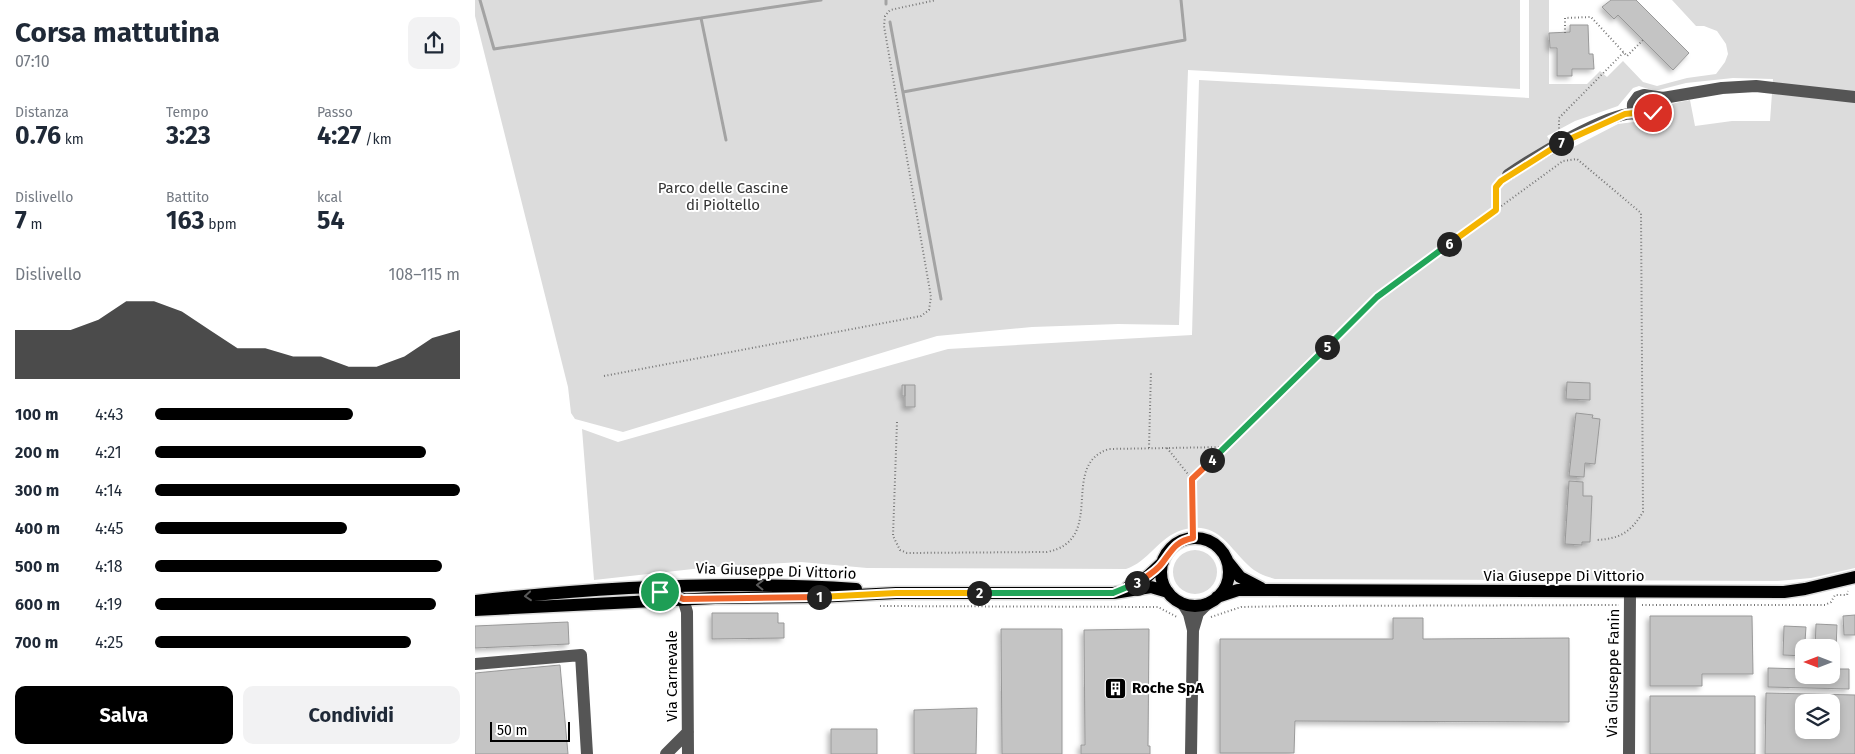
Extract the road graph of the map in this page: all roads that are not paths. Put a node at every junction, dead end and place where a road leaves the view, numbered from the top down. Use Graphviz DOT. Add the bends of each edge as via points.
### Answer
graph roads {
  1 [pos="1650,97"];
  2 [pos="1855,97"];
  3 [pos="1667,98"];
  4 [pos="1634,109"];
  5 [pos="1654,110"];
  6 [pos="1508,175"];
  7 [pos="1227,560"];
  8 [pos="1163,562"];
  9 [pos="1854,583"];
  10 [pos="1271,591"];
  11 [pos="1168,592"];
  12 [pos="896,593"];
  13 [pos="1113,593"];
  14 [pos="554,594"];
  15 [pos="683,599"];
  16 [pos="1630,599"];
  17 [pos="475,601"];
  18 [pos="1212,601"];
  19 [pos="1183,604"];
  20 [pos="475,610"];
  21 [pos="1193,624"];
  22 [pos="475,664"];
  23 [pos="688,732"];
  24 [pos="587,754"];
  25 [pos="667,754"];
  26 [pos="688,754"];
  27 [pos="1191,754"];
  28 [pos="1629,754"];
  1 -- 3 [label="street"];
  1 -- 4 [label="street" via="1641,95"];
  1 -- 5 [label="street"];
  2 -- 3 [label="street" via="1756,86 1713,89"];
  3 -- 5 [label="street"];
  4 -- 5 [label="street" via="1644,117"];
  4 -- 6 [label="street" via="1559,144"];
  7 -- 8 [label="main road" via="1212,543 1193,538 1173,547"];
  7 -- 10 [label="main road, Via Giuseppe Di Vittorio" via="1247,582"];
  7 -- 18 [label="main road" via="1227,582"];
  8 -- 11 [label="main road" via="1162,580"];
  8 -- 13 [label="main road, Via Giuseppe Di Vittorio" via="1137,583"];
  9 -- 16 [label="main road, Via Giuseppe Di Vittorio" via="1789,592"];
  10 -- 16 [label="main road, Via Giuseppe Di Vittorio"];
  10 -- 18 [label="main road, Via Giuseppe Di Vittorio" via="1238,590"];
  11 -- 13 [label="main road, Via Giuseppe Di Vittorio" via="1151,588"];
  11 -- 19 [label="main road"];
  12 -- 13 [label="main road, Via Giuseppe Di Vittorio"];
  12 -- 14 [label="main road, Via Giuseppe Di Vittorio, one-way" via="815,586 705,584"];
  12 -- 15 [label="main road, Via Giuseppe Di Vittorio"];
  14 -- 15 [label="street" via="565,597 660,592"];
  14 -- 17 [label="main road, Via Giuseppe Di Vittorio, one-way"];
  15 -- 20 [label="main road, Via Giuseppe Di Vittorio"];
  15 -- 23 [label="street, Via Carnevale" via="687,619"];
  16 -- 28 [label="street, Via Giuseppe Fanin"];
  18 -- 19 [label="main road" via="1196,606"];
  18 -- 21 [label="street"];
  19 -- 21 [label="street"];
  21 -- 27 [label="street"];
  22 -- 24 [label="street" via="581,655"];
  23 -- 25 [label="street"];
  23 -- 26 [label="street, Via Carnevale"];
}
